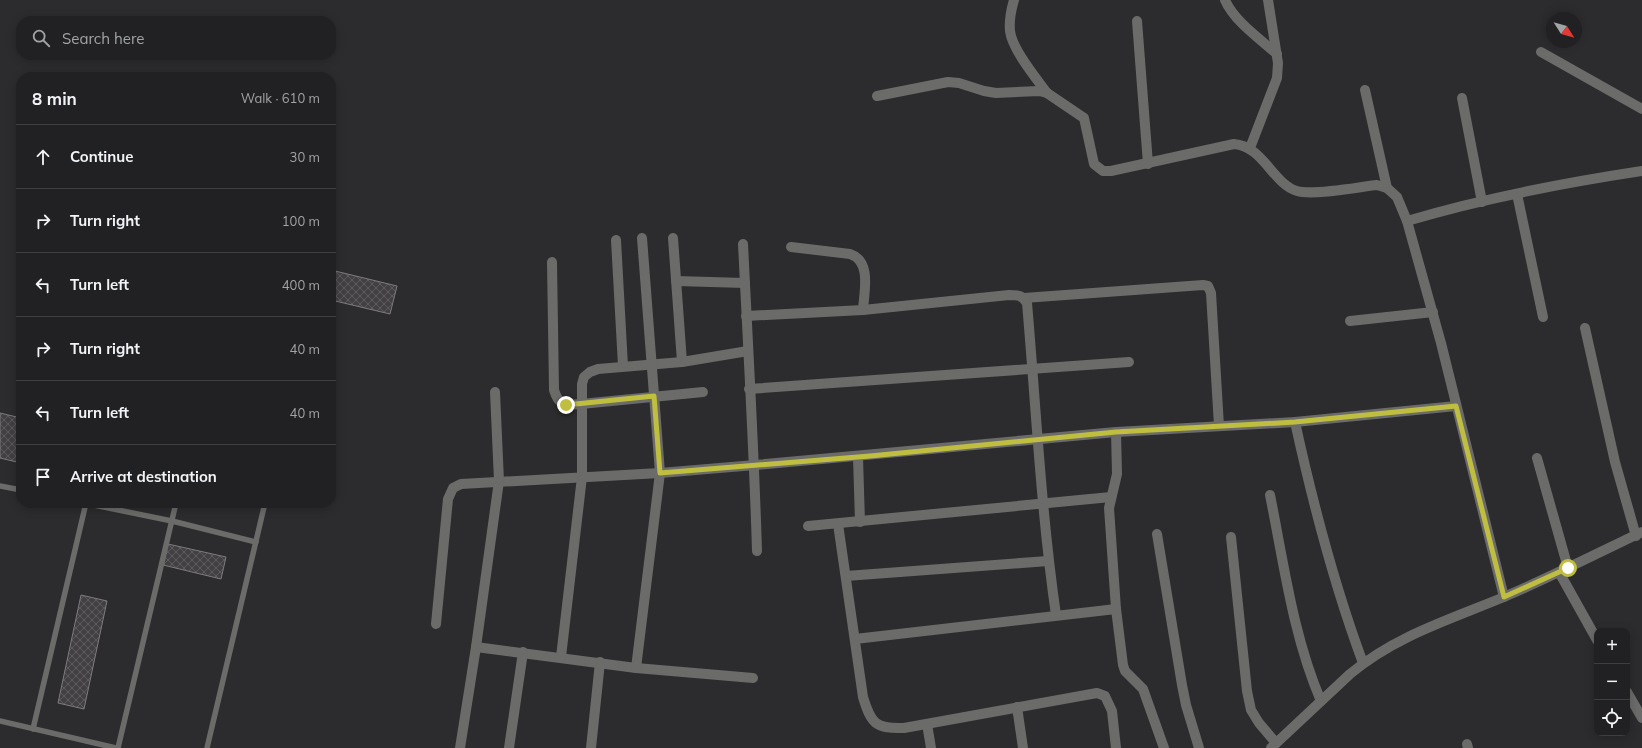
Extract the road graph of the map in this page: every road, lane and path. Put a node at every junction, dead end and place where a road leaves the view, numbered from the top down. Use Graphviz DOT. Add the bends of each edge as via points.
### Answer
graph roads {
  1 [pos="1014,0"];
  2 [pos="1225,0"];
  3 [pos="1268,0"];
  4 [pos="1137,21"];
  5 [pos="1541,52"];
  6 [pos="1277,54"];
  7 [pos="1365,90"];
  8 [pos="1047,93"];
  9 [pos="877,96"];
  10 [pos="1462,98"];
  11 [pos="1642,108"];
  12 [pos="1250,148"];
  13 [pos="1148,164"];
  14 [pos="1642,171"];
  15 [pos="1388,188"];
  16 [pos="1517,194"];
  17 [pos="1482,202"];
  18 [pos="1407,221"];
  19 [pos="642,238"];
  20 [pos="673,238"];
  21 [pos="616,240"];
  22 [pos="743,244"];
  23 [pos="791,247"];
  24 [pos="552,262"];
  25 [pos="676,282"];
  26 [pos="745,283"];
  27 [pos="1024,298"];
  28 [pos="863,310"];
  29 [pos="1433,312"];
  30 [pos="746,316"];
  31 [pos="1543,317"];
  32 [pos="1350,321"];
  33 [pos="1584,328"];
  34 [pos="748,351"];
  35 [pos="682,362"];
  36 [pos="1129,362"];
  37 [pos="651,364"];
  38 [pos="622,366"];
  39 [pos="1033,369"];
  40 [pos="749,389"];
  41 [pos="495,392"];
  42 [pos="703,392"];
  43 [pos="654,396"];
  44 [pos="581,404"];
  45 [pos="1456,406"];
  46 [pos="1295,422"];
  47 [pos="1218,426"];
  48 [pos="1116,432"];
  49 [pos="1037,440"];
  50 [pos="858,456"];
  51 [pos="1537,458"];
  52 [pos="755,465"];
  53 [pos="660,473"];
  54 [pos="582,477"];
  55 [pos="499,481"];
  56 [pos="0,486"];
  57 [pos="16,489"];
  58 [pos="1270,495"];
  59 [pos="1111,497"];
  60 [pos="1043,504"];
  61 [pos="84,508"];
  62 [pos="109,508"];
  63 [pos="175,508"];
  64 [pos="264,508"];
  65 [pos="172,521"];
  66 [pos="860,522"];
  67 [pos="838,524"];
  68 [pos="808,526"];
  69 [pos="1157,534"];
  70 [pos="1639,534"];
  71 [pos="1231,537"];
  72 [pos="256,542"];
  73 [pos="757,551"];
  74 [pos="1048,561"];
  75 [pos="1568,568"];
  76 [pos="1558,572"];
  77 [pos="846,576"];
  78 [pos="1504,597"];
  79 [pos="1116,609"];
  80 [pos="1056,615"];
  81 [pos="436,624"];
  82 [pos="1594,635"];
  83 [pos="855,639"];
  84 [pos="476,646"];
  85 [pos="523,652"];
  86 [pos="561,657"];
  87 [pos="600,662"];
  88 [pos="1363,663"];
  89 [pos="636,668"];
  90 [pos="753,678"];
  91 [pos="1630,697"];
  92 [pos="1321,701"];
  93 [pos="1017,707"];
  94 [pos="1642,718"];
  95 [pos="0,721"];
  96 [pos="927,724"];
  97 [pos="33,729"];
  98 [pos="1273,746"];
  99 [pos="117,748"];
  100 [pos="207,748"];
  101 [pos="460,748"];
  102 [pos="509,748"];
  103 [pos="591,748"];
  104 [pos="931,748"];
  105 [pos="1023,748"];
  106 [pos="1116,748"];
  107 [pos="1164,748"];
  108 [pos="1199,748"];
  1 -- 8 [label="street" via="1010,18 1011,36 1025,62"];
  2 -- 6 [label="street" via="1238,19"];
  3 -- 6 [label="street"];
  4 -- 13 [label="street"];
  5 -- 11 [label="street"];
  6 -- 12 [label="street" via="1277,78"];
  7 -- 15 [label="street"];
  8 -- 9 [label="street" via="996,93 948,82"];
  8 -- 13 [label="street" via="1084,118 1094,164 1097,167 1103,171 1110,171"];
  10 -- 17 [label="street"];
  12 -- 13 [label="street" via="1234,144"];
  12 -- 15 [label="street" via="1289,188 1298,192 1310,193 1377,185"];
  14 -- 16 [label="street"];
  15 -- 18 [label="street" via="1397,197"];
  16 -- 17 [label="street"];
  16 -- 31 [label="street"];
  17 -- 18 [label="street"];
  18 -- 29 [label="street"];
  19 -- 37 [label="street"];
  20 -- 25 [label="street"];
  21 -- 38 [label="street"];
  22 -- 26 [label="street"];
  23 -- 28 [label="street" via="857,256 865,273"];
  24 -- 44 [label="street" via="554,390 561,403"];
  25 -- 26 [label="street"];
  25 -- 35 [label="street"];
  26 -- 30 [label="street"];
  27 -- 28 [label="street" via="1009,295"];
  27 -- 39 [label="street" via="1027,303"];
  27 -- 47 [label="street" via="1208,286 1211,293"];
  28 -- 30 [label="street"];
  29 -- 32 [label="street"];
  29 -- 45 [label="street"];
  30 -- 34 [label="street"];
  33 -- 70 [label="street" via="1615,462"];
  34 -- 35 [label="street"];
  34 -- 40 [label="street"];
  35 -- 37 [label="street"];
  36 -- 39 [label="street"];
  37 -- 38 [label="street"];
  37 -- 43 [label="street"];
  38 -- 44 [label="street" via="598,369 584,377"];
  39 -- 40 [label="street"];
  39 -- 49 [label="street"];
  40 -- 52 [label="street"];
  41 -- 55 [label="street"];
  42 -- 43 [label="street"];
  43 -- 44 [label="street"];
  43 -- 53 [label="street"];
  44 -- 54 [label="street"];
  45 -- 46 [label="street"];
  45 -- 78 [label="street"];
  46 -- 47 [label="street"];
  46 -- 88 [label="street" via="1309,486 1344,612"];
  47 -- 48 [label="street"];
  48 -- 49 [label="street"];
  48 -- 59 [label="street" via="1117,474"];
  49 -- 50 [label="street"];
  49 -- 60 [label="street"];
  50 -- 52 [label="street"];
  50 -- 66 [label="street"];
  51 -- 75 [label="street"];
  52 -- 53 [label="street"];
  52 -- 73 [label="street"];
  53 -- 54 [label="street"];
  53 -- 89 [label="street"];
  54 -- 55 [label="street"];
  54 -- 86 [label="street"];
  55 -- 81 [label="street" via="461,484 453,488 448,499"];
  55 -- 84 [label="street"];
  56 -- 57 [label="lane"];
  58 -- 92 [label="street" via="1299,638 1309,674"];
  59 -- 60 [label="street"];
  59 -- 79 [label="street" via="1109,508"];
  60 -- 66 [label="street"];
  60 -- 74 [label="street"];
  61 -- 97 [label="lane"];
  62 -- 65 [label="lane"];
  63 -- 65 [label="lane"];
  64 -- 72 [label="lane"];
  65 -- 72 [label="lane"];
  65 -- 99 [label="lane"];
  66 -- 67 [label="street"];
  67 -- 68 [label="street"];
  67 -- 77 [label="street"];
  69 -- 108 [label="street" via="1182,685"];
  70 -- 75 [label="street"];
  71 -- 98 [label="street" via="1247,691 1251,710"];
  72 -- 100 [label="lane"];
  74 -- 77 [label="street"];
  74 -- 80 [label="street"];
  75 -- 76 [label="street"];
  76 -- 78 [label="street"];
  76 -- 82 [label="street"];
  77 -- 83 [label="street"];
  78 -- 88 [label="street" via="1420,630"];
  79 -- 80 [label="street"];
  79 -- 107 [label="street" via="1125,672 1143,689"];
  80 -- 83 [label="street"];
  83 -- 96 [label="street" via="863,697 868,713 876,724 886,728"];
  84 -- 85 [label="street"];
  84 -- 101 [label="street"];
  85 -- 86 [label="street"];
  85 -- 102 [label="street"];
  86 -- 87 [label="street"];
  87 -- 89 [label="street"];
  87 -- 103 [label="street"];
  88 -- 92 [label="street"];
  89 -- 90 [label="street"];
  91 -- 94 [label="street"];
  92 -- 98 [label="street"];
  93 -- 96 [label="street"];
  93 -- 105 [label="street"];
  93 -- 106 [label="street" via="1097,693 1105,696 1112,711"];
  95 -- 97 [label="lane"];
  96 -- 104 [label="street"];
  97 -- 99 [label="lane"];
}
